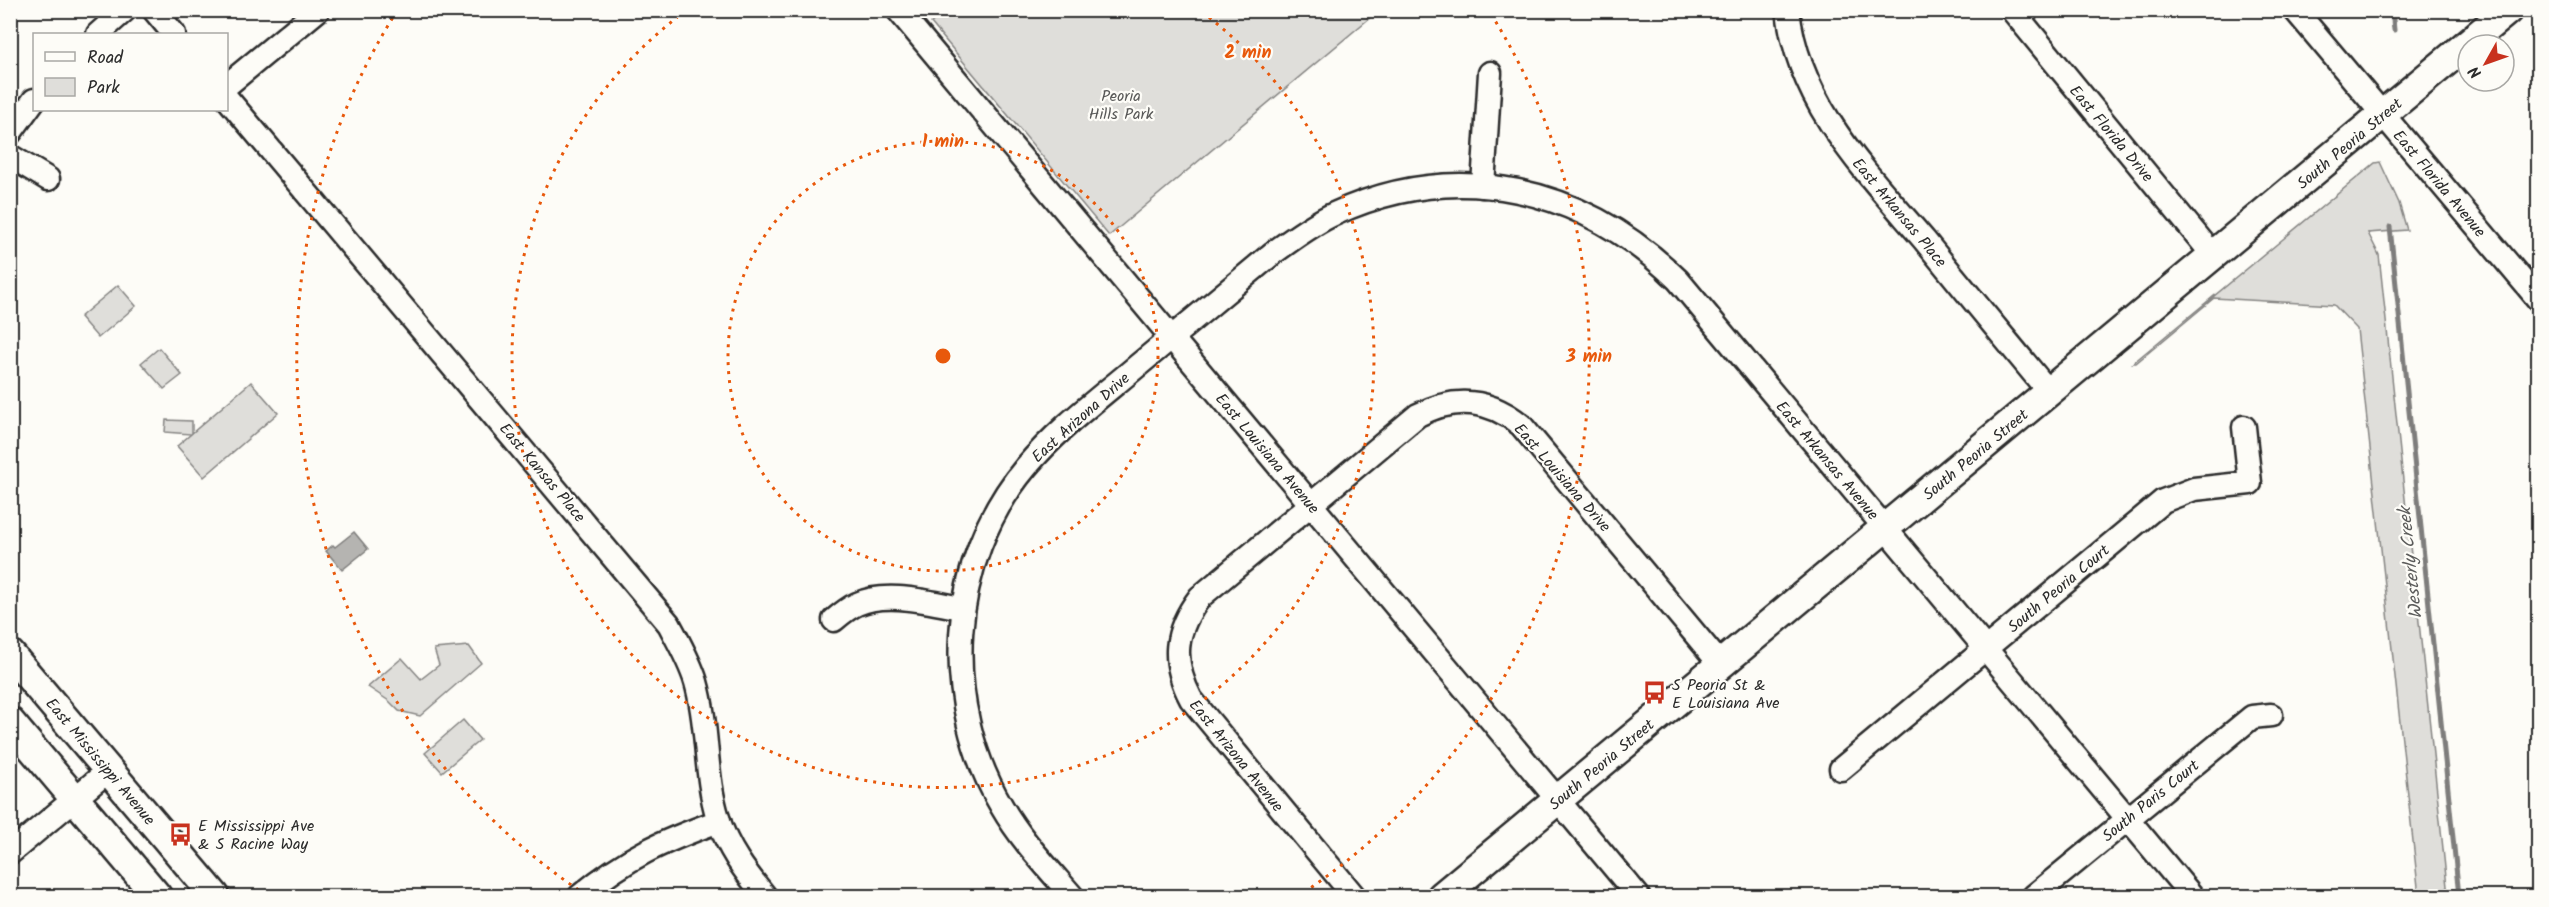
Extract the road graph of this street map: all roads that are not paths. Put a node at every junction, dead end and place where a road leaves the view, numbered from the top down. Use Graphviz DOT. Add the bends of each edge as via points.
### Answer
graph roads {
  1 [pos="125,10"];
  2 [pos="154,10"];
  3 [pos="318,10"];
  4 [pos="898,10"];
  5 [pos="1788,10"];
  6 [pos="2012,10"];
  7 [pos="2295,10"];
  8 [pos="2508,10"];
  9 [pos="99,33"];
  10 [pos="173,33"];
  11 [pos="1490,73"];
  12 [pos="228,84"];
  13 [pos="228,99"];
  14 [pos="33,101"];
  15 [pos="2382,115"];
  16 [pos="10,133"];
  17 [pos="10,156"];
  18 [pos="48,179"];
  19 [pos="1483,186"];
  20 [pos="2213,255"];
  21 [pos="2538,299"];
  22 [pos="1172,337"];
  23 [pos="2049,392"];
  24 [pos="2244,427"];
  25 [pos="1311,504"];
  26 [pos="1885,528"];
  27 [pos="963,608"];
  28 [pos="834,620"];
  29 [pos="1986,648"];
  30 [pos="10,654"];
  31 [pos="1721,664"];
  32 [pos="2271,715"];
  33 [pos="10,722"];
  34 [pos="1841,769"];
  35 [pos="109,770"];
  36 [pos="75,799"];
  37 [pos="1557,801"];
  38 [pos="2127,819"];
  39 [pos="719,821"];
  40 [pos="10,854"];
  41 [pos="157,897"];
  42 [pos="215,897"];
  43 [pos="580,897"];
  44 [pos="765,897"];
  45 [pos="1072,897"];
  46 [pos="1354,897"];
  47 [pos="1442,897"];
  48 [pos="1638,897"];
  49 [pos="2034,897"];
  50 [pos="2192,897"];
  1 -- 9 [label="street"];
  2 -- 10 [label="street"];
  3 -- 12 [label="street"];
  4 -- 22 [label="street, East Louisiana Avenue"];
  5 -- 23 [label="street, East Arkansas Place" via="1800,62 1843,143"];
  6 -- 20 [label="street, East Florida Drive"];
  7 -- 15 [label="street, East Florida Avenue"];
  8 -- 15 [label="main road, South Peoria Street"];
  11 -- 19 [label="street"];
  13 -- 39 [label="street, East Kansas Place" via="669,624 696,682 709,780"];
  14 -- 16 [label="street"];
  15 -- 20 [label="main road, South Peoria Street"];
  15 -- 21 [label="street, East Florida Avenue"];
  17 -- 18 [label="street"];
  19 -- 22 [label="street, East Arizona Drive" via="1421,188 1361,203 1333,215 1273,253"];
  19 -- 26 [label="street, East Arkansas Avenue" via="1534,194 1592,216 1632,239 1656,259 1678,280"];
  20 -- 23 [label="main road, South Peoria Street"];
  22 -- 25 [label="street, East Louisiana Avenue"];
  22 -- 27 [label="street, East Arizona Drive" via="1068,424 1024,468 982,541"];
  23 -- 26 [label="main road, South Peoria Street"];
  24 -- 29 [label="street, South Peoria Court" via="2250,483 2194,489 2163,501"];
  25 -- 31 [label="street, East Louisiana Drive" via="1418,415 1455,402 1488,405 1521,425"];
  25 -- 37 [label="street, East Louisiana Avenue"];
  25 -- 46 [label="street, East Arizona Avenue" via="1200,597 1181,630 1178,668 1191,699"];
  26 -- 29 [label="street, East Arkansas Avenue"];
  26 -- 31 [label="main road, South Peoria Street"];
  27 -- 28 [label="street" via="905,599 874,599 858,603"];
  27 -- 45 [label="street, East Arizona Drive" via="962,689 975,750 1013,824"];
  29 -- 34 [label="street, South Peoria Court"];
  29 -- 38 [label="street, East Arkansas Avenue"];
  30 -- 35 [label="main road, East Mississippi Avenue"];
  31 -- 37 [label="main road, South Peoria Street"];
  32 -- 38 [label="street, South Paris Court" via="2252,717"];
  33 -- 36 [label="main road"];
  35 -- 36 [label="street"];
  35 -- 42 [label="main road, East Mississippi Avenue"];
  36 -- 40 [label="street"];
  36 -- 41 [label="main road"];
  37 -- 47 [label="main road, South Peoria Street"];
  37 -- 48 [label="street, East Louisiana Avenue"];
  38 -- 49 [label="street, South Paris Court"];
  38 -- 50 [label="street, East Arkansas Avenue"];
  39 -- 43 [label="street" via="639,853"];
  39 -- 44 [label="street, East Kansas Place" via="739,861"];
}
